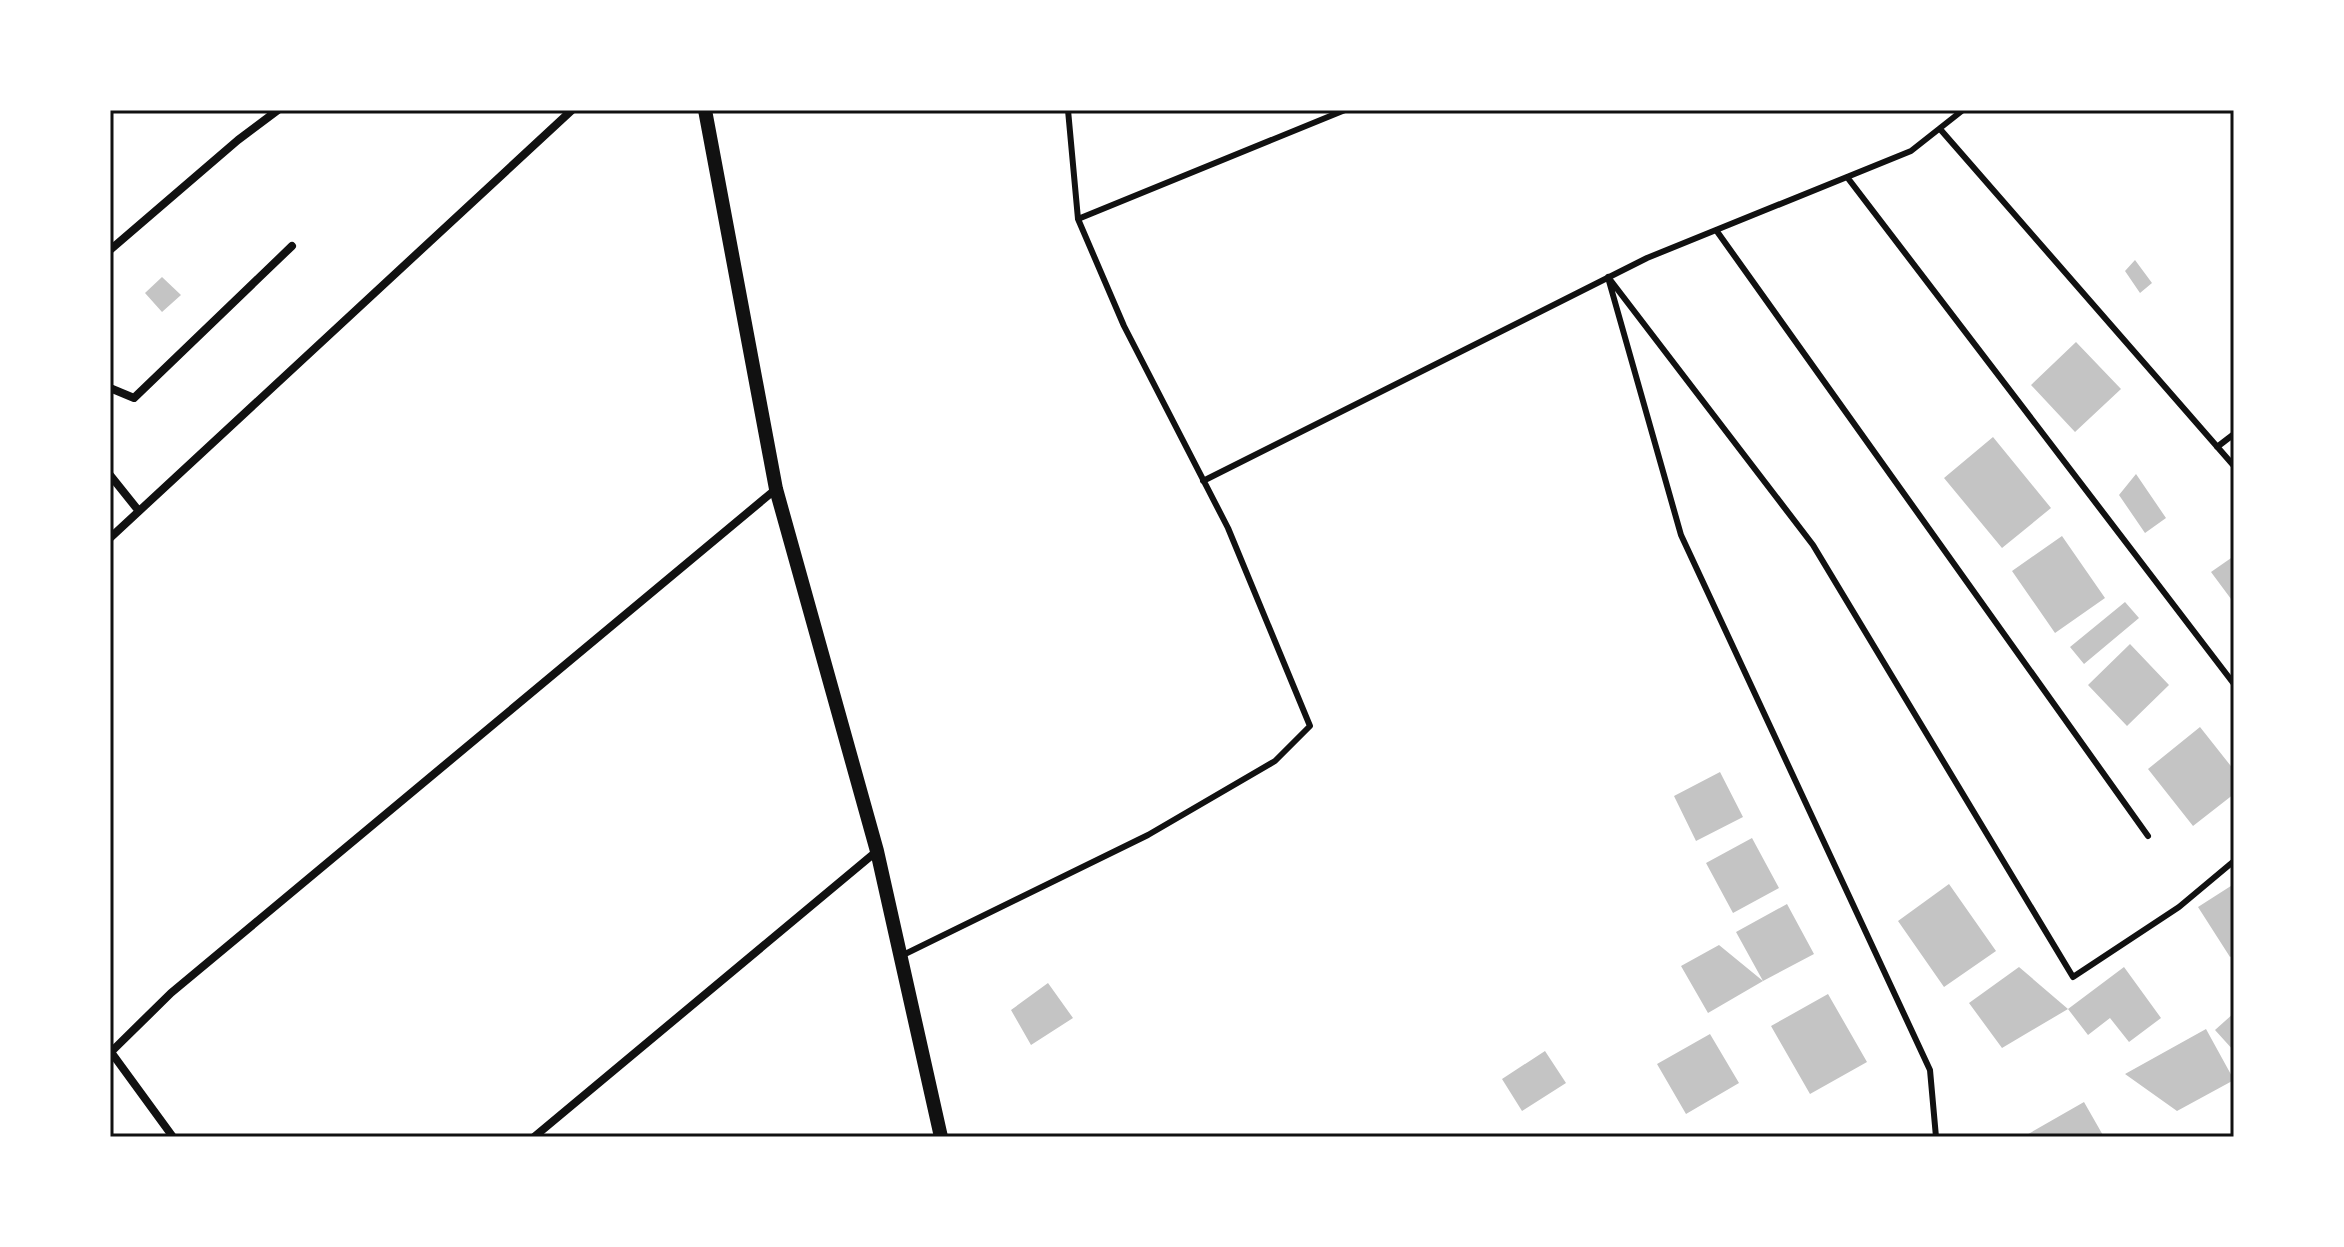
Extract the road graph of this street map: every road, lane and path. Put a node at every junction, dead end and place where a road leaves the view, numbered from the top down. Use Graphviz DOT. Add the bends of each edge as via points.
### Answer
graph roads {
  1 [pos="278,110"];
  2 [pos="572,110"];
  3 [pos="705,110"];
  4 [pos="1068,110"];
  5 [pos="1345,110"];
  6 [pos="1963,110"];
  7 [pos="1940,129"];
  8 [pos="1847,177"];
  9 [pos="1078,219"];
  10 [pos="1716,230"];
  11 [pos="292,246"];
  12 [pos="110,250"];
  13 [pos="1608,277"];
  14 [pos="110,388"];
  15 [pos="2234,434"];
  16 [pos="2217,447"];
  17 [pos="2234,466"];
  18 [pos="110,475"];
  19 [pos="1203,481"];
  20 [pos="776,489"];
  21 [pos="138,510"];
  22 [pos="110,538"];
  23 [pos="2234,684"];
  24 [pos="2148,836"];
  25 [pos="877,851"];
  26 [pos="2234,861"];
  27 [pos="901,956"];
  28 [pos="111,1052"];
  29 [pos="173,1137"];
  30 [pos="534,1137"];
  31 [pos="941,1137"];
  32 [pos="1936,1137"];
  1 -- 12 [label="street"];
  2 -- 21 [label="street"];
  3 -- 20 [label="street"];
  4 -- 9 [label="lane"];
  5 -- 9 [label="lane"];
  6 -- 7 [label="lane"];
  7 -- 8 [label="lane" via="1911,151"];
  7 -- 16 [label="lane"];
  8 -- 10 [label="lane"];
  8 -- 23 [label="lane"];
  9 -- 19 [label="lane" via="1124,326"];
  10 -- 13 [label="lane"];
  10 -- 24 [label="lane"];
  11 -- 14 [label="street" via="134,398"];
  13 -- 19 [label="lane"];
  13 -- 26 [label="lane" via="1813,545 2073,977 2179,907"];
  13 -- 32 [label="lane" via="1681,535 1930,1070"];
  15 -- 16 [label="lane"];
  16 -- 17 [label="lane"];
  18 -- 21 [label="street"];
  19 -- 27 [label="lane" via="1228,528 1310,726 1275,761 1148,835"];
  20 -- 25 [label="street"];
  20 -- 28 [label="street" via="171,993"];
  21 -- 22 [label="street"];
  25 -- 27 [label="street"];
  25 -- 30 [label="street"];
  27 -- 31 [label="street"];
  28 -- 29 [label="street"];
}
